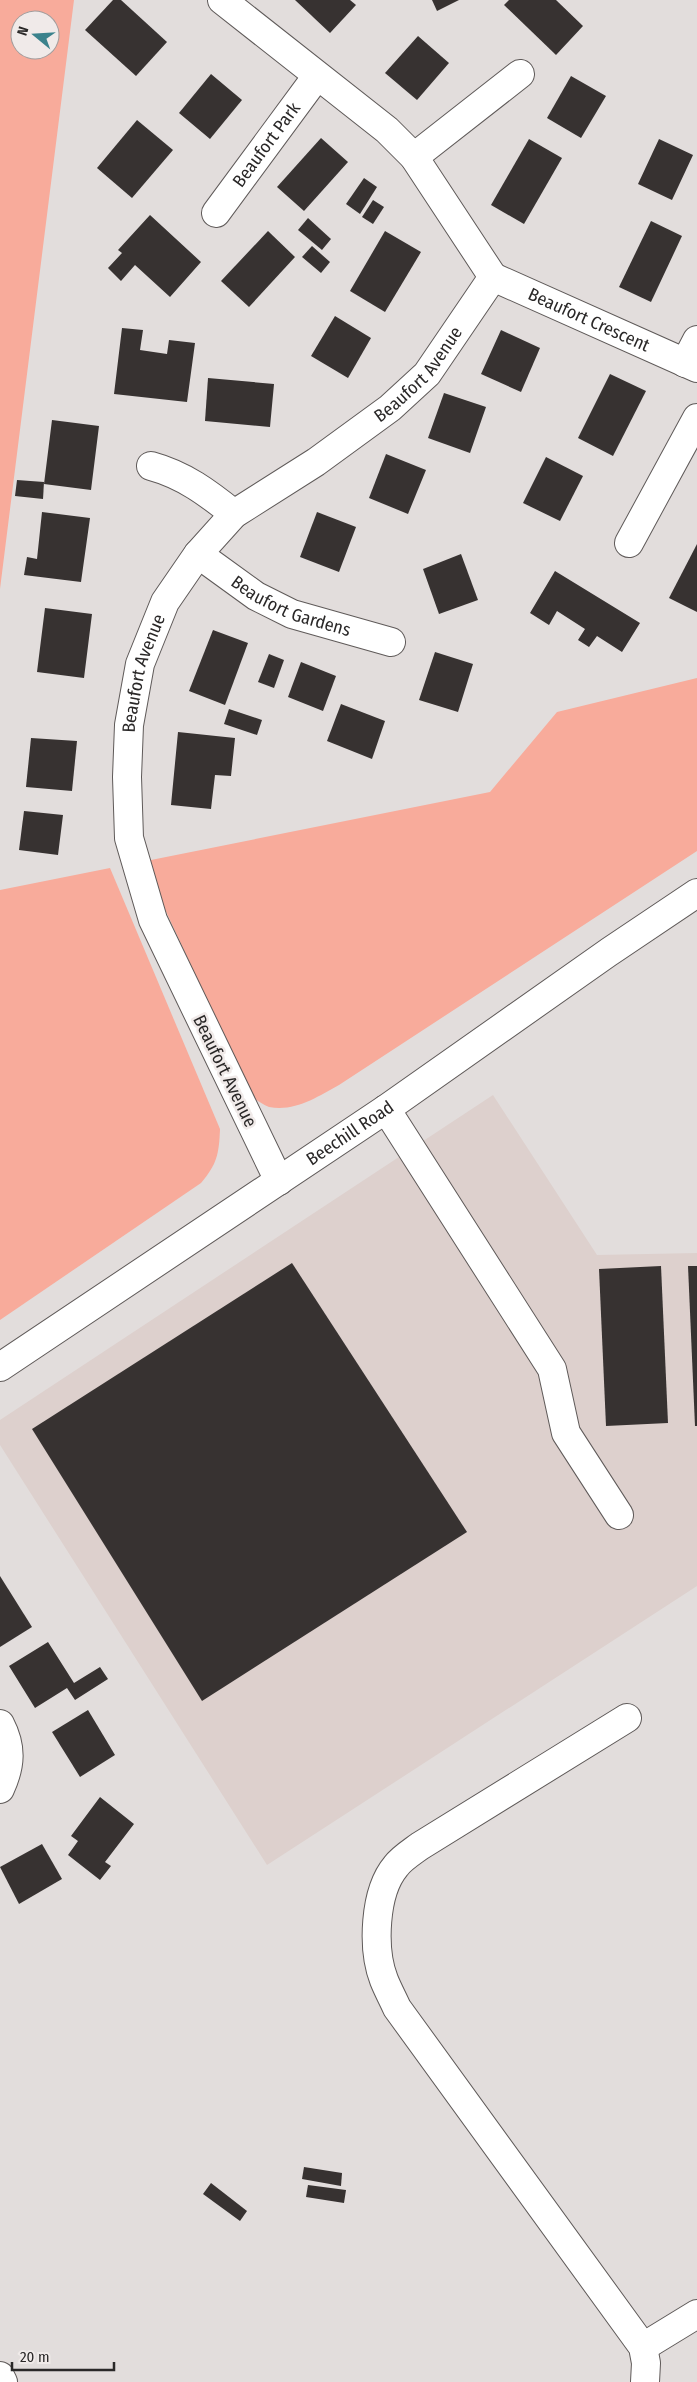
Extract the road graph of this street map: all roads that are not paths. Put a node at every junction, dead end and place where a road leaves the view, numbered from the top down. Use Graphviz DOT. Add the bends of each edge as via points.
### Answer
graph roads {
  1 [pos="222,0"];
  2 [pos="520,74"];
  3 [pos="317,76"];
  4 [pos="414,157"];
  5 [pos="216,213"];
  6 [pos="493,277"];
  7 [pos="693,357"];
  8 [pos="697,418"];
  9 [pos="151,466"];
  10 [pos="234,514"];
  11 [pos="628,543"];
  12 [pos="198,554"];
  13 [pos="391,642"];
  14 [pos="697,893"];
  15 [pos="386,1109"];
  16 [pos="279,1181"];
  17 [pos="0,1367"];
  18 [pos="619,1515"];
  19 [pos="627,1718"];
  20 [pos="0,1724"];
  21 [pos="0,1788"];
  22 [pos="697,2314"];
  23 [pos="643,2347"];
  24 [pos="0,2376"];
  25 [pos="3,2382"];
  26 [pos="644,2382"];
  1 -- 3 [label="street"];
  2 -- 4 [label="street"];
  3 -- 4 [label="street" via="387,130"];
  3 -- 5 [label="street, Beaufort Park"];
  4 -- 6 [label="street"];
  6 -- 7 [label="street, Beaufort Crescent"];
  6 -- 10 [label="street, Beaufort Avenue" via="427,374 390,408 316,462"];
  8 -- 11 [label="street"];
  9 -- 10 [label="street" via="172,471 205,490"];
  10 -- 12 [label="street, Beaufort Avenue"];
  12 -- 13 [label="street, Beaufort Gardens" via="256,596 292,614"];
  12 -- 16 [label="street, Beaufort Avenue" via="165,602 140,664 129,725 129,838 153,920"];
  14 -- 15 [label="street, Beechill Road"];
  15 -- 16 [label="street, Beechill Road"];
  15 -- 18 [label="street" via="552,1369 566,1434"];
  16 -- 17 [label="street, Beechill Road"];
  19 -- 23 [label="street" via="420,1846 396,1866 384,1889 377,1918 377,1949 384,1979 398,2008"];
  20 -- 21 [label="street" via="8,1740 8,1771"];
  22 -- 23 [label="street"];
  23 -- 26 [label="street" via="646,2364"];
  24 -- 25 [label="street"];
}
